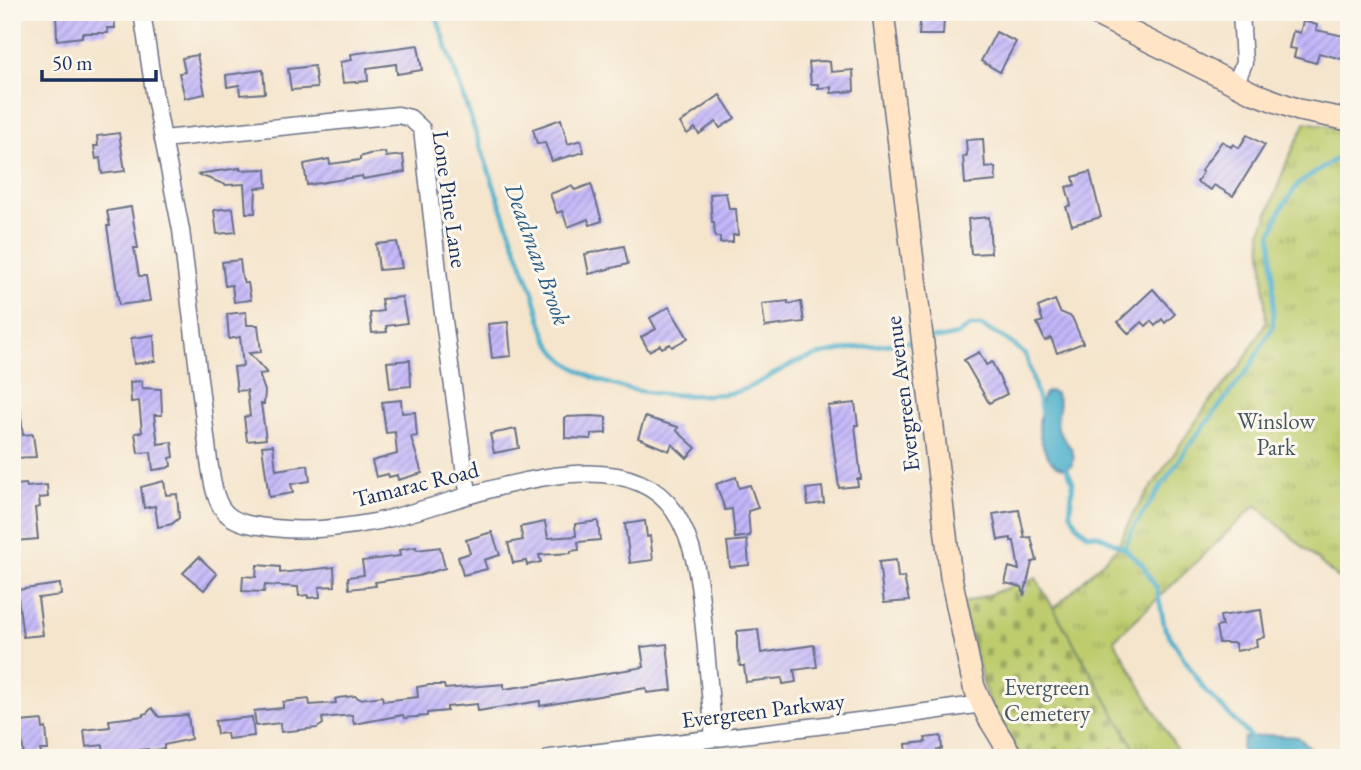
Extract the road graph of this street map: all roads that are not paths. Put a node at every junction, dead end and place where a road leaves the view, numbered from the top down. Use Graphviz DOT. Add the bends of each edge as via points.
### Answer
graph roads {
  1 [pos="142,12"];
  2 [pos="883,12"];
  3 [pos="1091,12"];
  4 [pos="1241,12"];
  5 [pos="1235,85"];
  6 [pos="1349,120"];
  7 [pos="163,139"];
  8 [pos="469,495"];
  9 [pos="982,704"];
  10 [pos="714,738"];
  11 [pos="550,758"];
  12 [pos="1013,758"];
  1 -- 7 [label="street, Tamarac Road"];
  2 -- 9 [label="main road, Evergreen Avenue" via="951,577 974,687"];
  3 -- 5 [label="main road"];
  4 -- 5 [label="street" via="1244,63"];
  5 -- 6 [label="main road" via="1290,107"];
  7 -- 8 [label="street, Tamarac Road" via="181,230 209,461 216,495 227,515 251,525 297,531 375,522"];
  7 -- 8 [label="street, Lone Pine Lane" via="398,115 422,129"];
  8 -- 10 [label="street, Tamarac Road" via="569,474 605,474 635,481 660,494 680,523 695,561"];
  9 -- 10 [label="street, Evergreen Parkway"];
  9 -- 12 [label="main road, Evergreen Avenue"];
  10 -- 11 [label="street, Evergreen Parkway"];
}
